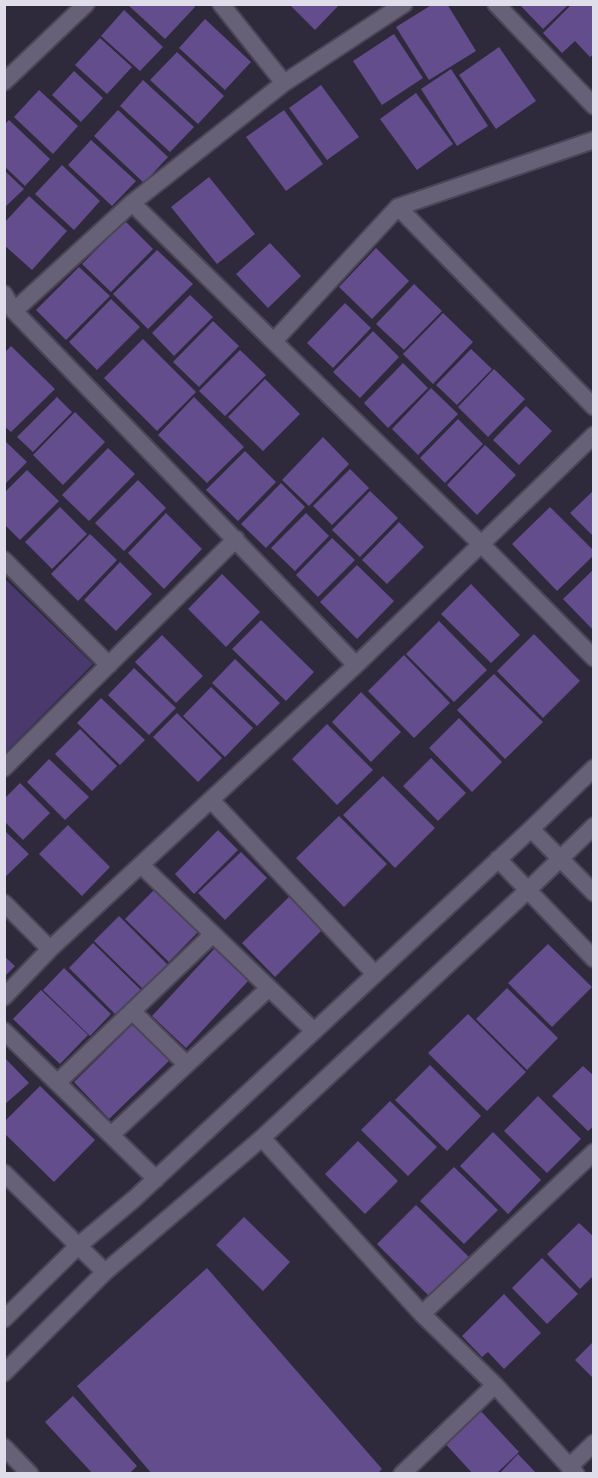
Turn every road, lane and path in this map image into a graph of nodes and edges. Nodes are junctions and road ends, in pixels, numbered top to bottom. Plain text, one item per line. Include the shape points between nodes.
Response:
1 (86, 4) edge
2 (221, 4) edge
3 (404, 4) edge
4 (496, 4) edge
5 (4, 82) edge
6 (284, 83) junction
7 (594, 106) edge
8 (594, 140) edge
9 (132, 203) junction
10 (398, 207) junction
11 (4, 294) edge
12 (14, 311) junction
13 (274, 341) junction
14 (594, 407) edge
15 (594, 435) edge
16 (236, 538) junction
17 (482, 545) junction
18 (4, 560) edge
19 (594, 658) edge
20 (109, 665) junction
21 (356, 665) junction
22 (4, 768) edge
23 (594, 768) edge
24 (211, 800) junction
25 (594, 826) edge
26 (531, 829) junction
27 (560, 858) junction
28 (498, 859) junction
29 (141, 865) junction
30 (528, 890) junction
31 (594, 892) edge
32 (4, 903) edge
33 (213, 934) junction
34 (50, 950) junction
35 (594, 959) edge
36 (375, 974) junction
37 (269, 988) junction
38 (4, 997) edge
39 (132, 1011) junction
40 (4, 1031) edge
41 (314, 1031) junction
42 (186, 1064) junction
43 (58, 1082) junction
44 (111, 1135) junction
45 (262, 1138) junction
46 (594, 1152) edge
47 (4, 1173) edge
48 (156, 1179) junction
49 (78, 1246) junction
50 (105, 1272) junction
51 (422, 1314) junction
52 (4, 1319) edge
53 (4, 1373) edge
54 (495, 1385) junction
55 (594, 1443) edge
56 (4, 1448) edge
57 (572, 1470) edge
58 (30, 1473) edge
59 (402, 1473) edge

1 - 5 street
2 - 6 street
3 - 6 street
4 - 7 street
6 - 9 street
8 - 10 street
9 - 12 street
9 - 13 street
10 - 13 street
10 - 14 street
11 - 12 street
12 - 16 street
13 - 17 street
15 - 17 street
16 - 20 street
16 - 21 street
17 - 19 street
17 - 21 street
18 - 20 street
20 - 22 street
21 - 24 street
23 - 26 street
24 - 29 street
24 - 36 street
25 - 27 street
26 - 27 street
26 - 28 street
27 - 30 street
27 - 31 street
28 - 30 street
28 - 36 street
29 - 33 street
29 - 34 street
30 - 35 street
30 - 45 street
32 - 34 street
33 - 37 street
33 - 39 street
34 - 38 street
36 - 41 street
37 - 41 street
37 - 42 street
39 - 42 street
39 - 43 street
40 - 43 street
41 - 48 street
42 - 44 street
43 - 44 street
44 - 48 street
45 - 50 street
45 - 51 street
46 - 51 street
47 - 49 street
48 - 49 street
49 - 50 street
49 - 52 street
50 - 53 street
51 - 54 street
54 - 57 street
54 - 59 street
55 - 57 street
56 - 58 street

